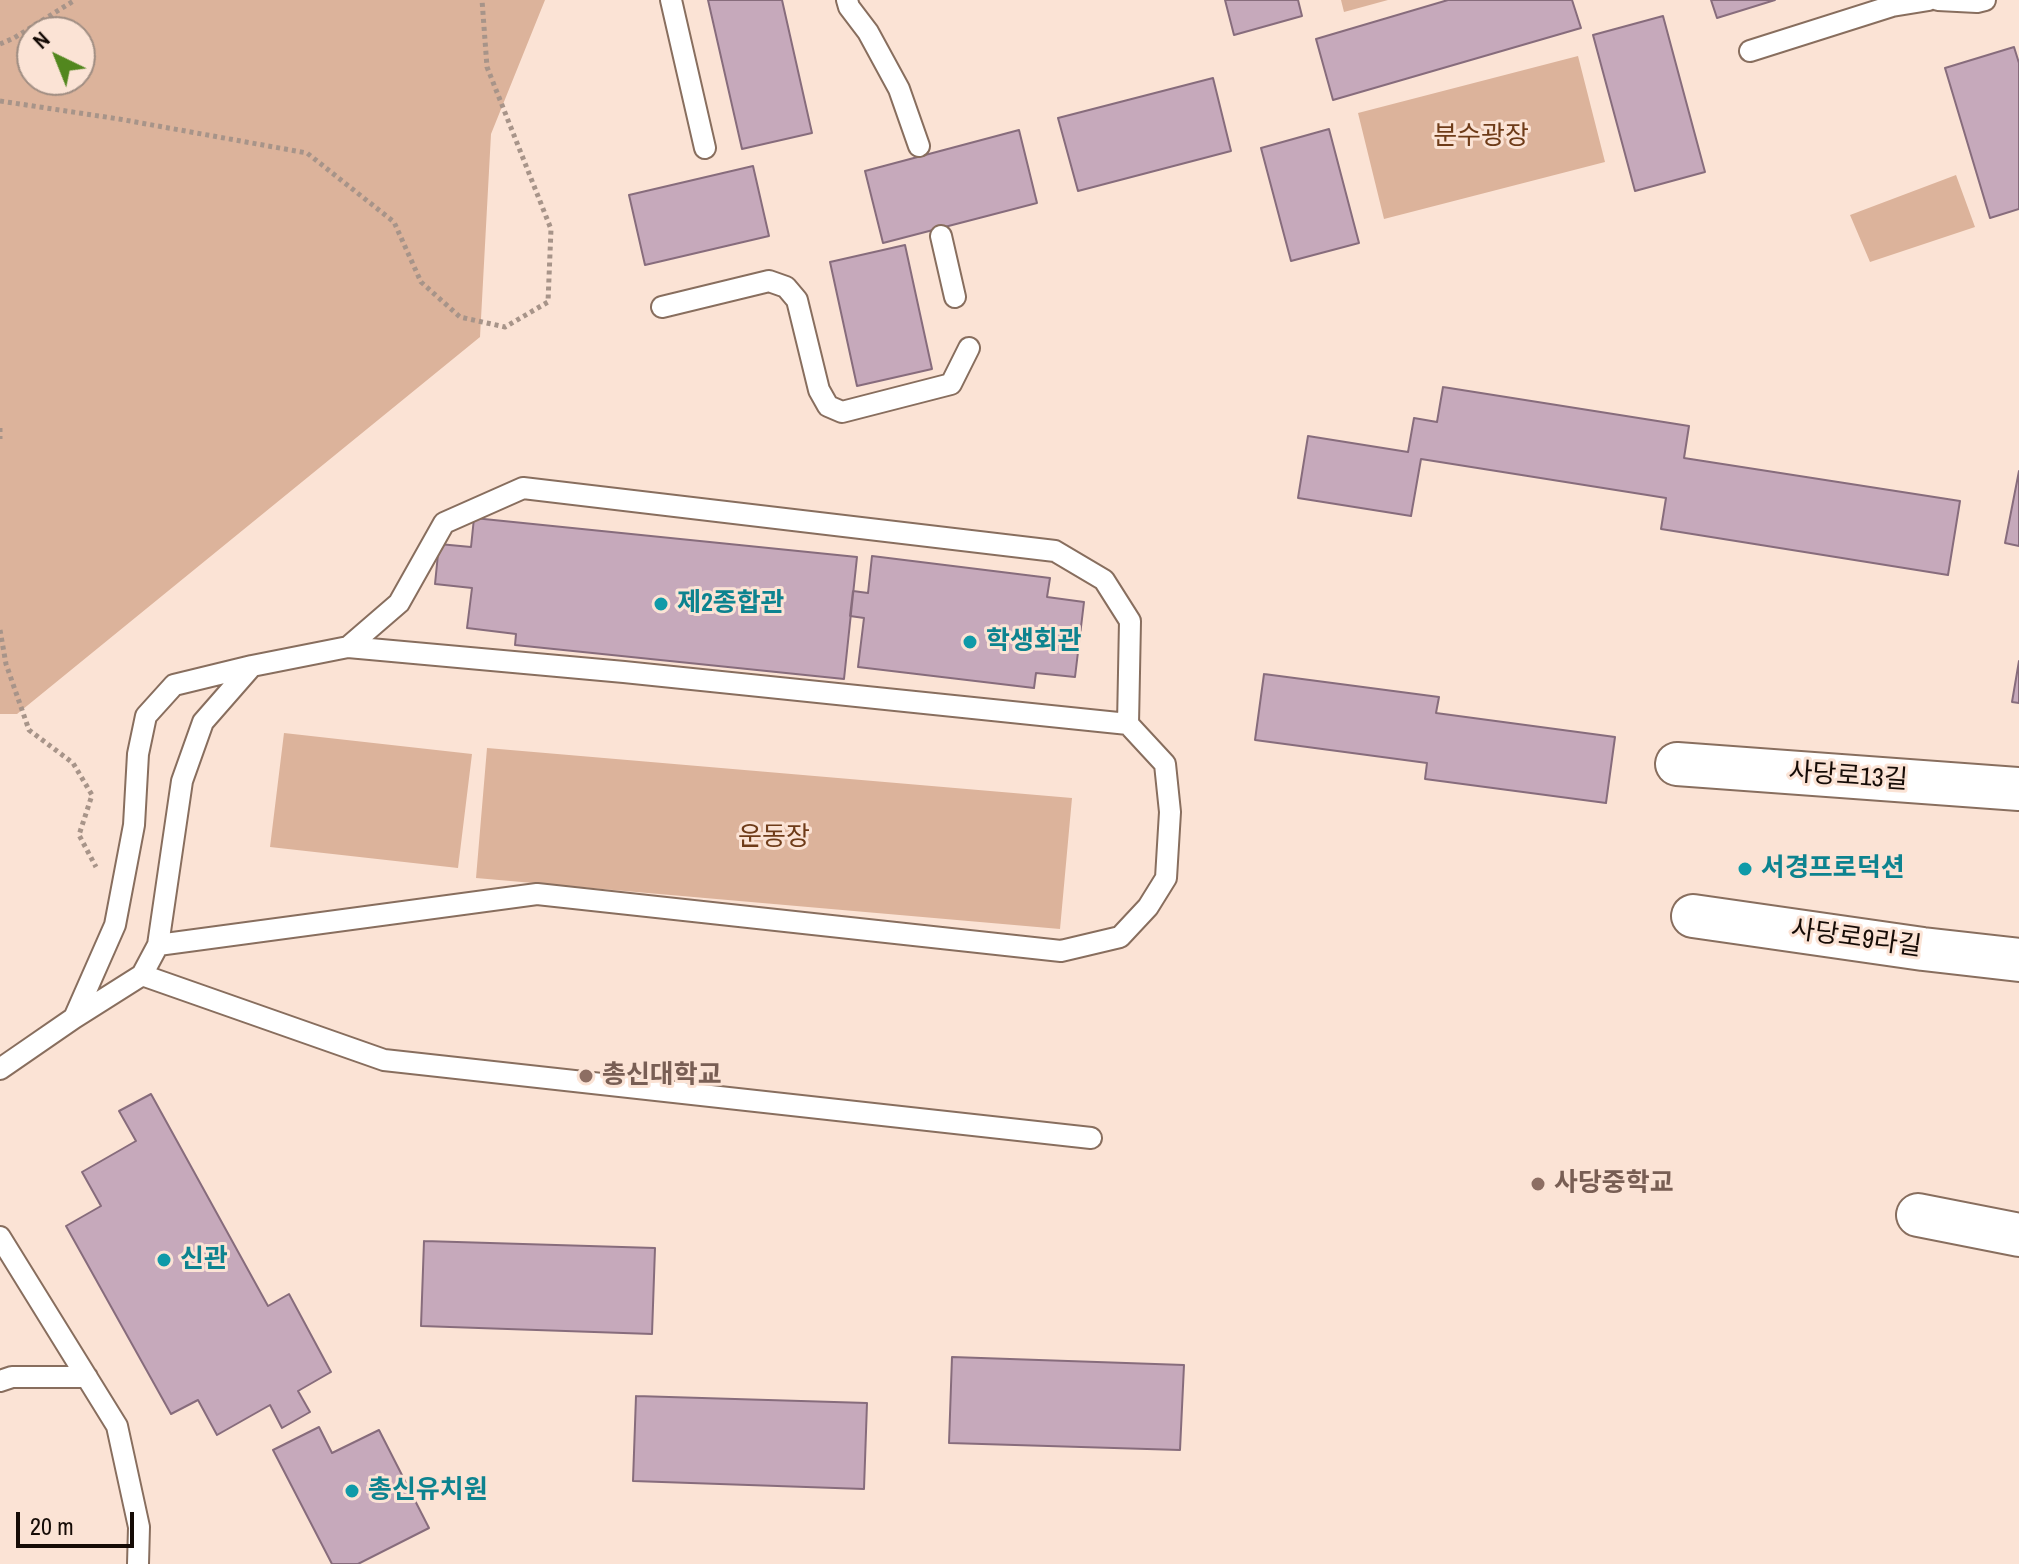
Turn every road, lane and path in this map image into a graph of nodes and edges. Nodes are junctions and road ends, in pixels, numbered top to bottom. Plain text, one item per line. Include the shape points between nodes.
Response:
1 (75, 0) edge
2 (482, 0) edge
3 (671, 0) edge
4 (847, 0) edge
5 (1929, 0) edge
6 (1938, 0) edge
7 (1985, 0) edge
8 (1891, 3) edge
9 (0, 44) edge
10 (1750, 51) dead end
11 (0, 101) edge
12 (919, 146) dead end
13 (705, 148) dead end
14 (941, 236) dead end
15 (955, 297) dead end
16 (662, 307) dead end
17 (969, 348) dead end
18 (0, 428) edge
19 (0, 439) edge
20 (0, 630) edge
21 (348, 647) junction
22 (252, 666) junction
23 (1128, 724) junction
24 (1677, 764) dead end
25 (2019, 789) edge
26 (1693, 916) dead end
27 (115, 925) junction
28 (158, 945) junction
29 (2019, 960) edge
30 (142, 975) junction
31 (74, 1018) junction
32 (0, 1069) edge
33 (1091, 1138) dead end
34 (1918, 1215) dead end
35 (2019, 1235) edge
36 (0, 1237) edge
37 (87, 1377) junction
38 (0, 1381) edge
39 (138, 1564) edge

1 - 9 path
2 - 11 path via 487,67 551,229 548,302 505,327 460,317 421,282 394,222 307,153
3 - 13 lane
4 - 12 lane via 899,89
5 - 8 lane
6 - 7 lane
8 - 10 lane
14 - 15 lane
16 - 17 lane via 769,281 786,287 797,300 819,390 828,406 842,412 951,384
18 - 19 path
20 - 27 path via 29,730 73,763 92,795 79,835 98,872 98,907
21 - 22 lane
21 - 23 lane
21 - 23 lane via 399,603 444,523 523,488 1055,551 1104,580 1130,621
22 - 27 lane via 174,685 146,716 134,825
22 - 28 lane via 203,722 182,781
23 - 28 lane via 1165,764 1170,812 1166,878 1120,937 1061,951 537,894
24 - 25 street, 사당로13길
26 - 29 street, 사당로9라길
27 - 31 lane
28 - 30 lane
30 - 31 lane
30 - 33 lane via 384,1060
31 - 32 lane
34 - 35 street
36 - 37 lane
37 - 38 lane
37 - 39 lane via 117,1426 139,1527

